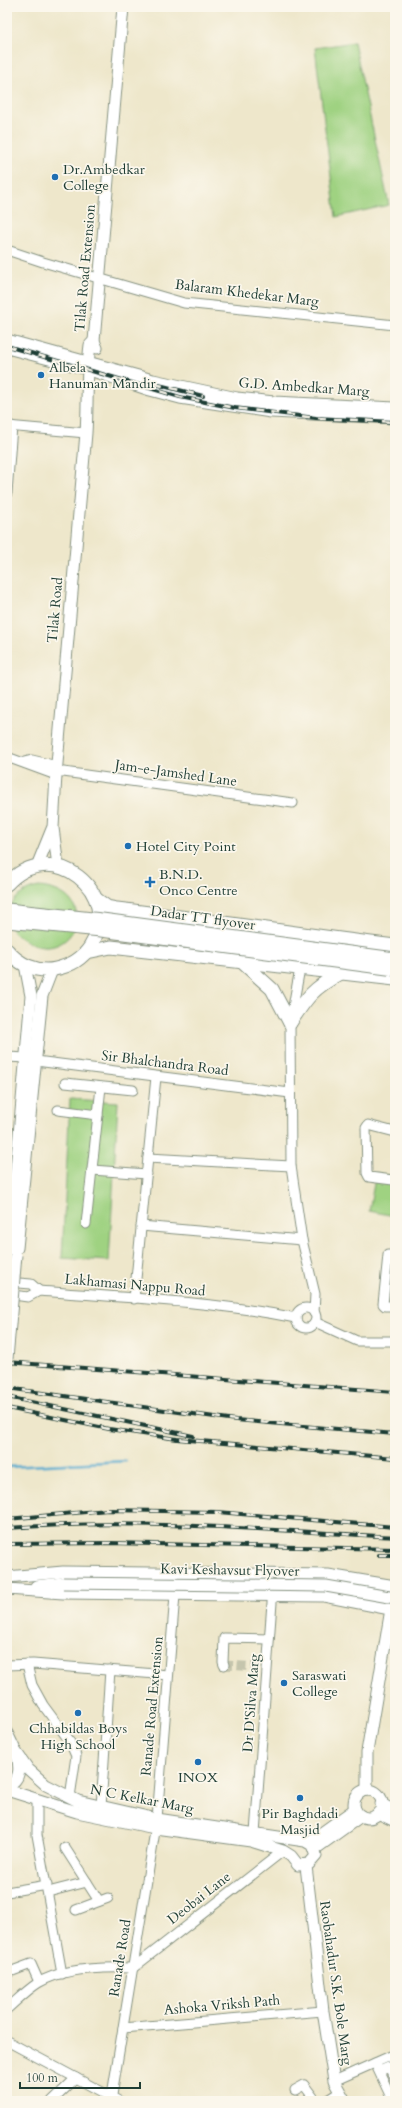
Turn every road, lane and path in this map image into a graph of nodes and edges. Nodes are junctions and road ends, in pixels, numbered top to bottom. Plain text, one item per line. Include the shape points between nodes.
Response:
1 (123, 7) edge
2 (7, 250) edge
3 (100, 278) junction
4 (395, 325) edge
5 (7, 340) edge
6 (7, 348) edge
7 (52, 356) junction
8 (94, 368) junction
9 (395, 408) edge
10 (332, 409) junction
11 (395, 418) edge
12 (10, 426) edge
13 (86, 433) junction
14 (7, 487) edge
15 (7, 757) edge
16 (56, 771) junction
17 (293, 803) dead end
18 (53, 828) junction
19 (37, 866) junction
20 (58, 866) junction
21 (7, 884) edge
22 (96, 899) junction
23 (7, 910) edge
24 (187, 917) junction
25 (7, 921) edge
26 (303, 935) junction
27 (395, 946) edge
28 (7, 950) edge
29 (87, 952) junction
30 (186, 956) junction
31 (395, 959) edge
32 (242, 962) junction
33 (25, 965) junction
34 (301, 969) junction
35 (395, 969) edge
36 (52, 970) junction
37 (341, 973) junction
38 (395, 979) edge
39 (290, 1023) junction
40 (7, 1056) edge
41 (30, 1060) junction
42 (117, 1072) junction
43 (156, 1077) junction
44 (65, 1083) dead end
45 (101, 1086) junction
46 (115, 1088) junction
47 (133, 1090) dead end
48 (290, 1093) junction
49 (58, 1110) dead end
50 (98, 1115) junction
51 (395, 1132) edge
52 (148, 1158) junction
53 (291, 1166) junction
54 (92, 1170) junction
55 (146, 1174) junction
56 (395, 1179) edge
57 (86, 1224) dead end
58 (141, 1226) junction
59 (302, 1240) junction
60 (12, 1255) junction
61 (395, 1255) edge
62 (7, 1273) edge
63 (7, 1282) edge
64 (39, 1291) junction
65 (7, 1294) edge
66 (134, 1299) junction
67 (395, 1306) edge
68 (315, 1317) junction
69 (296, 1318) junction
70 (395, 1341) edge
71 (7, 1359) edge
72 (274, 1574) junction
73 (10, 1577) edge
74 (63, 1583) junction
75 (395, 1586) edge
76 (10, 1589) edge
77 (175, 1594) junction
78 (273, 1596) junction
79 (395, 1597) edge
80 (392, 1610) edge
81 (269, 1639) junction
82 (27, 1664) junction
83 (7, 1665) edge
84 (224, 1665) dead end
85 (257, 1667) tunnel mouth
86 (267, 1667) junction
87 (110, 1670) junction
88 (168, 1676) junction
89 (7, 1733) edge
90 (16, 1752) junction
91 (7, 1786) edge
92 (7, 1790) edge
93 (367, 1790) junction
94 (70, 1797) junction
95 (37, 1799) junction
96 (101, 1807) junction
97 (380, 1809) junction
98 (395, 1811) edge
99 (358, 1813) junction
100 (395, 1821) edge
101 (156, 1824) junction
102 (255, 1833) junction
103 (308, 1844) junction
104 (65, 1848) dead end
105 (287, 1853) junction
106 (306, 1866) junction
107 (87, 1882) junction
108 (48, 1889) junction
109 (7, 1892) edge
110 (108, 1898) dead end
111 (99, 1901) junction
112 (76, 1910) dead end
113 (133, 1968) junction
114 (7, 1973) edge
115 (62, 1974) junction
116 (39, 1982) junction
117 (7, 2009) edge
118 (323, 2011) junction
119 (123, 2028) junction
120 (7, 2041) edge
121 (387, 2063) edge
122 (76, 2078) junction
123 (395, 2079) edge
124 (334, 2082) junction
125 (295, 2090) dead end
126 (390, 2095) dead end
127 (342, 2096) edge
128 (114, 2099) edge
129 (52, 2101) edge
130 (316, 2101) edge
131 (326, 2101) edge

1 - 3 main road, Tilak Road Extension
2 - 3 street, Balaram Khedekar Marg
3 - 4 street, Balaram Khedekar Marg via 184,303
3 - 8 main road, Tilak Road Extension via 94,341 90,345
5 - 7 main road
6 - 7 main road
7 - 8 main road, G.D. Ambedkar Marg
8 - 10 main road, G.D. Ambedkar Marg via 180,398 272,412
8 - 13 main road, Tilak Road via 92,386 88,393
9 - 10 main road, G.D. Ambedkar Marg
10 - 11 main road, G.D. Ambedkar Marg
12 - 13 street
12 - 14 street
13 - 16 main road, Tilak Road
15 - 16 street, Jam-e-Jamshed Lane via 24,762 32,760
16 - 17 street, Jam-e-Jamshed Lane
16 - 18 main road, Tilak Road
18 - 19 main road, Tilak Road
18 - 20 main road, Tilak Road
19 - 20 highway
19 - 21 highway via 20,873
20 - 22 highway via 74,873 87,884
22 - 24 highway via 107,907 117,909
22 - 29 highway via 99,927
23 - 31 highway, Dadar TT flyover, bridge
24 - 26 highway
24 - 30 highway
25 - 35 highway, Dadar TT flyover, bridge via 101,930
26 - 27 highway
26 - 34 street
28 - 33 highway
29 - 30 highway via 111,948
29 - 36 highway via 71,964
30 - 32 highway
32 - 34 highway
32 - 39 highway via 272,989
33 - 36 highway
33 - 41 main road via 31,996
34 - 37 highway
34 - 39 street
36 - 41 main road via 42,996
37 - 38 highway
37 - 39 highway via 320,984 310,993
39 - 48 street
40 - 41 street, Sir Bhalchandra Road
41 - 42 street, Sir Bhalchandra Road
41 - 60 main road
42 - 43 street, Sir Bhalchandra Road
42 - 46 street
43 - 48 street, Sir Bhalchandra Road
43 - 52 street
44 - 45 street
45 - 46 street
45 - 50 street
46 - 47 street
48 - 53 street
49 - 50 street
50 - 54 street
51 - 56 street via 368,1125 366,1128 369,1177
52 - 53 street
52 - 55 street
53 - 59 street
54 - 55 street
54 - 57 street
55 - 58 street
58 - 59 street
58 - 66 street
59 - 68 street via 315,1294
60 - 62 main road
60 - 71 main road, bridge
61 - 67 street via 388,1255 383,1304
63 - 64 street via 31,1284
64 - 65 street, Lakhamasi Nappu Road via 28,1297
64 - 66 street, Lakhamasi Nappu Road
66 - 69 street, Lakhamasi Nappu Road
68 - 69 street via 310,1309 303,1308
68 - 69 street via 311,1326 305,1327 299,1324
68 - 70 street via 357,1341
72 - 73 main road via 63,1572
72 - 75 main road via 328,1575
72 - 78 street, Dr D'Silva Marg
73 - 74 main road, Kavi Keshavsut Flyover
74 - 76 main road, Kavi Keshavsut Flyover
74 - 79 main road, Kavi Keshavsut Flyover, bridge via 326,1586
76 - 77 main road via 63,1593
77 - 78 main road
77 - 88 street, Ranade Road Extension
78 - 80 main road via 324,1596
78 - 81 street, Dr D'Silva Marg
79 - 80 main road
80 - 93 main road via 367,1752
81 - 84 street via 226,1637 223,1639
81 - 86 street, Dr D'Silva Marg
82 - 83 street
82 - 87 street
82 - 94 street via 32,1685 43,1705 69,1740 76,1756
85 - 86 street
86 - 102 street, Dr D'Silva Marg
87 - 88 street
87 - 96 street
88 - 101 street, Ranade Road Extension
89 - 90 main road, N C Kelkar Marg
90 - 91 main road via 20,1768 17,1779
90 - 94 main road, N C Kelkar Marg via 28,1769 46,1785
92 - 95 main road, N C Kelkar Marg
93 - 97 main road via 378,1794
93 - 99 main road via 358,1794 355,1799
94 - 96 main road, N C Kelkar Marg via 78,1802
95 - 101 main road, N C Kelkar Marg via 77,1812
95 - 108 street via 37,1835
96 - 101 main road, N C Kelkar Marg
97 - 98 main road
97 - 99 main road via 370,1817
97 - 100 main road
99 - 103 main road
101 - 102 main road, N C Kelkar Marg
101 - 105 main road, N C Kelkar Marg via 251,1841
101 - 113 street, Ranade Road
102 - 103 main road, N C Kelkar Marg
103 - 106 main road via 314,1859
104 - 107 street
105 - 106 main road, N C Kelkar Marg via 298,1865
105 - 113 street, Deobai Lane
106 - 118 main road, Raobahadur S.K. Bole Marg
107 - 108 street
107 - 111 street
108 - 109 street
108 - 115 street
110 - 111 street
111 - 112 street
113 - 115 street via 106,1967
113 - 119 street, Ranade Road
114 - 116 street via 31,1964
115 - 116 street
116 - 117 street
118 - 119 street, Ashoka Vriksh Path
118 - 124 main road, Raobahadur S.K. Bole Marg
119 - 128 street, Ranade Road
120 - 122 street
121 - 123 street
121 - 124 street
121 - 126 street
122 - 128 street
122 - 129 street
124 - 127 main road, Raobahadur S.K. Bole Marg
125 - 130 street via 304,2085
127 - 131 street

